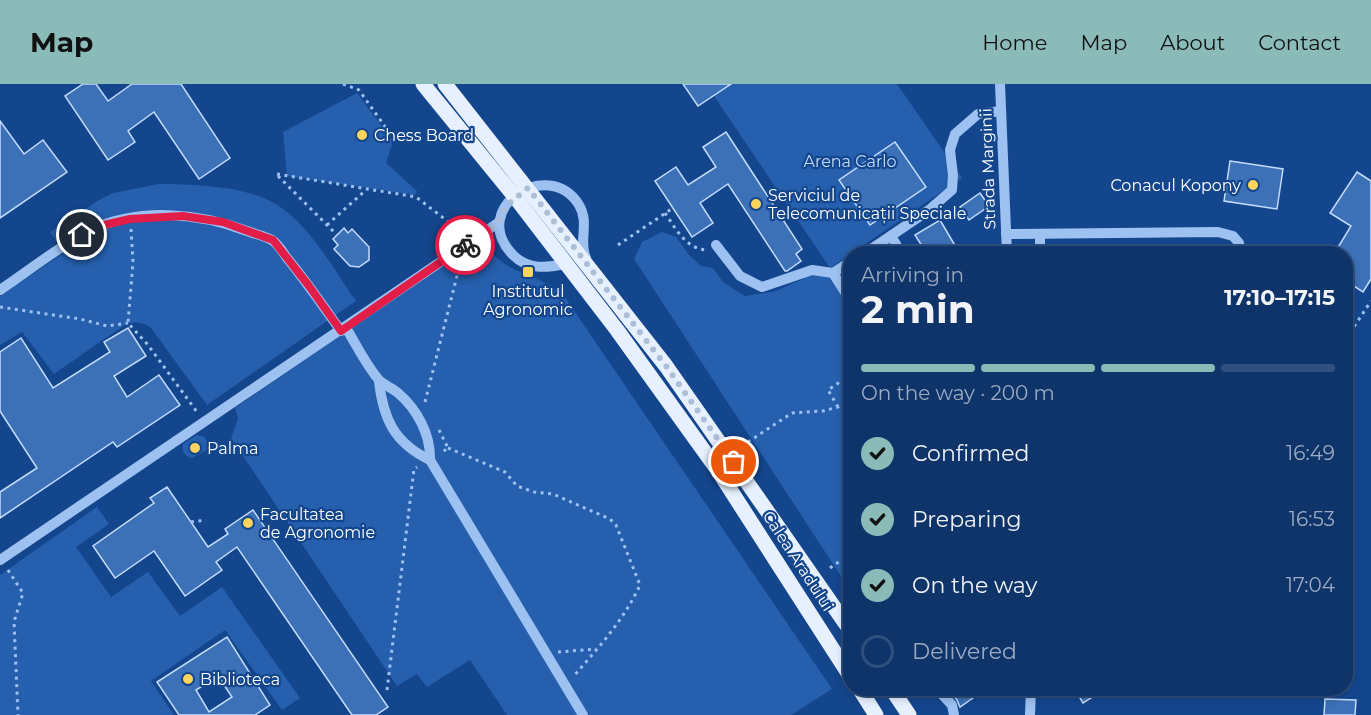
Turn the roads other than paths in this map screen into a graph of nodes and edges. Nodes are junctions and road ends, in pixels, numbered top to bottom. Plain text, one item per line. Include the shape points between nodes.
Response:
1 (423, 84) edge
2 (445, 84) edge
3 (1000, 84) edge
4 (1001, 111) junction
5 (528, 188) junction
6 (515, 197) junction
7 (498, 224) junction
8 (1006, 234) junction
9 (1040, 234) junction
10 (891, 236) junction
11 (716, 245) road end
12 (876, 246) edge
13 (897, 246) edge
14 (1007, 246) edge
15 (1040, 246) edge
16 (1239, 246) edge
17 (565, 264) junction
18 (843, 267) edge
19 (833, 273) junction
20 (594, 275) junction
21 (843, 289) edge
22 (0, 290) edge
23 (343, 330) junction
24 (380, 381) junction
25 (430, 460) junction
26 (1, 559) edge
27 (843, 620) edge
28 (843, 665) edge
29 (864, 696) edge
30 (896, 696) edge
31 (944, 696) edge
32 (1031, 696) edge
33 (583, 715) edge
34 (876, 715) edge
35 (909, 715) edge
36 (954, 715) edge
37 (1030, 715) edge

1 - 6 main road, Calea Aradului
2 - 5 main road, Calea Aradului
3 - 4 street, Strada Marginii
4 - 8 street, Strada Marginii
4 - 10 street via 978,114 955,134 950,150 952,190
5 - 6 street
5 - 20 main road, Calea Aradului
5 - 20 street, Calea Aradului via 560,188 578,203 585,223 583,252
6 - 7 street via 505,207
6 - 17 main road, Calea Aradului
7 - 17 street via 506,245 520,261 537,267
7 - 23 street
8 - 9 street
8 - 14 street, Strada Marginii
9 - 15 street
9 - 16 street via 1218,232 1233,236
10 - 12 street
10 - 13 street
11 - 19 street via 740,276 762,287 812,270
17 - 28 main road, Calea Aradului via 717,469
18 - 19 street
19 - 21 street
20 - 27 main road, Calea Aradului via 666,366
22 - 23 street via 82,235 104,225 165,216 204,218 273,240
23 - 24 street
23 - 26 street
24 - 25 street via 413,409 430,446
24 - 25 street via 389,422 398,436
25 - 33 street
29 - 34 main road
30 - 35 main road
31 - 36 street via 952,705
32 - 37 street

